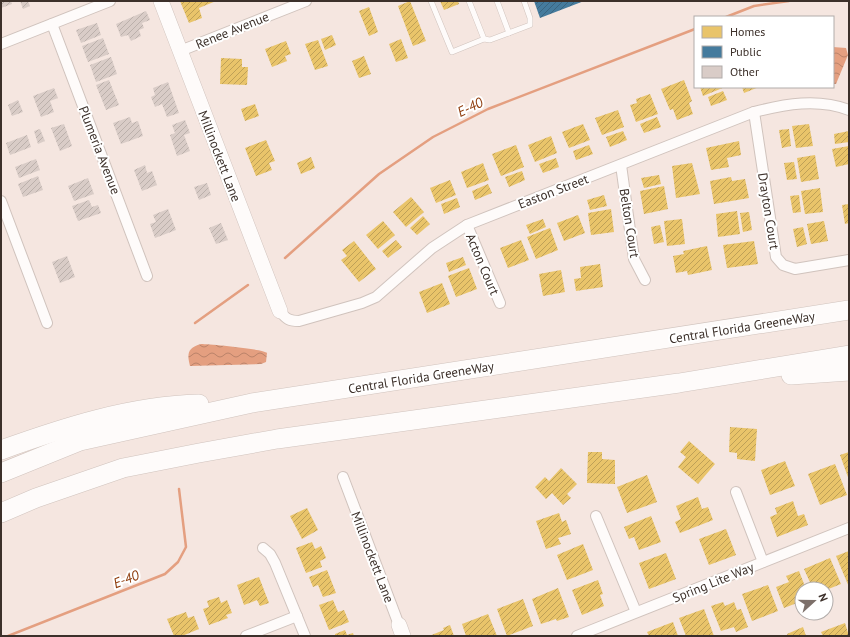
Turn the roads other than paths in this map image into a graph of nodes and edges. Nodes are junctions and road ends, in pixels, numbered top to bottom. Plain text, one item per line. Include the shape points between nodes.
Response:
1 (110, 1) edge
2 (161, 1) edge
3 (306, 1) edge
4 (431, 1) edge
5 (469, 1) edge
6 (497, 1) edge
7 (524, 1) edge
8 (52, 24) junction
9 (509, 33) junction
10 (484, 39) junction
11 (1, 44) edge
12 (180, 51) junction
13 (849, 110) edge
14 (754, 112) junction
15 (621, 165) junction
16 (1, 201) edge
17 (466, 225) junction
18 (849, 260) edge
19 (147, 276) dead end
20 (645, 280) dead end
21 (500, 303) dead end
22 (849, 310) edge
23 (280, 311) joint
24 (47, 323) dead end
25 (849, 355) edge
26 (767, 368) junction
27 (849, 371) edge
28 (252, 403) junction
29 (1, 450) edge
30 (1, 473) edge
31 (343, 477) dead end
32 (736, 492) dead end
33 (1, 513) edge
34 (596, 516) dead end
35 (849, 528) edge
36 (263, 548) dead end
37 (763, 562) junction
38 (636, 612) junction
39 (297, 616) junction
40 (401, 631) edge
41 (246, 636) edge
42 (305, 636) edge
43 (577, 636) edge

1 - 8 street
2 - 12 street, Millinockett Lane
3 - 12 street, Renee Avenue
4 - 10 lane via 452,52
5 - 10 lane
6 - 9 lane
7 - 9 lane via 530,25
8 - 11 street
8 - 19 street, Plumeria Avenue
9 - 10 lane via 490,40
12 - 23 street, Millinockett Lane
13 - 14 street, Easton Street via 836,105 796,103
14 - 15 street, Easton Street
14 - 18 street, Drayton Court via 776,257 783,265 794,269
15 - 17 street, Easton Street
15 - 20 street, Belton Court via 634,260
16 - 24 street
17 - 21 street, Acton Court
17 - 23 street, Easton Street via 432,248 376,297 299,321 291,321
22 - 28 highway, Central Florida GreeneWay
25 - 26 highway
26 - 27 highway via 794,376
26 - 33 highway via 680,383 278,439 200,453 123,468
28 - 29 highway via 182,405 124,413 47,434
28 - 30 highway, Central Florida GreeneWay via 80,441
31 - 40 street, Millinockett Lane
32 - 37 street
34 - 38 street
35 - 37 street, Spring Lite Way
36 - 39 street via 275,563
37 - 38 street, Spring Lite Way
38 - 43 street, Spring Lite Way
39 - 41 street
39 - 42 street

